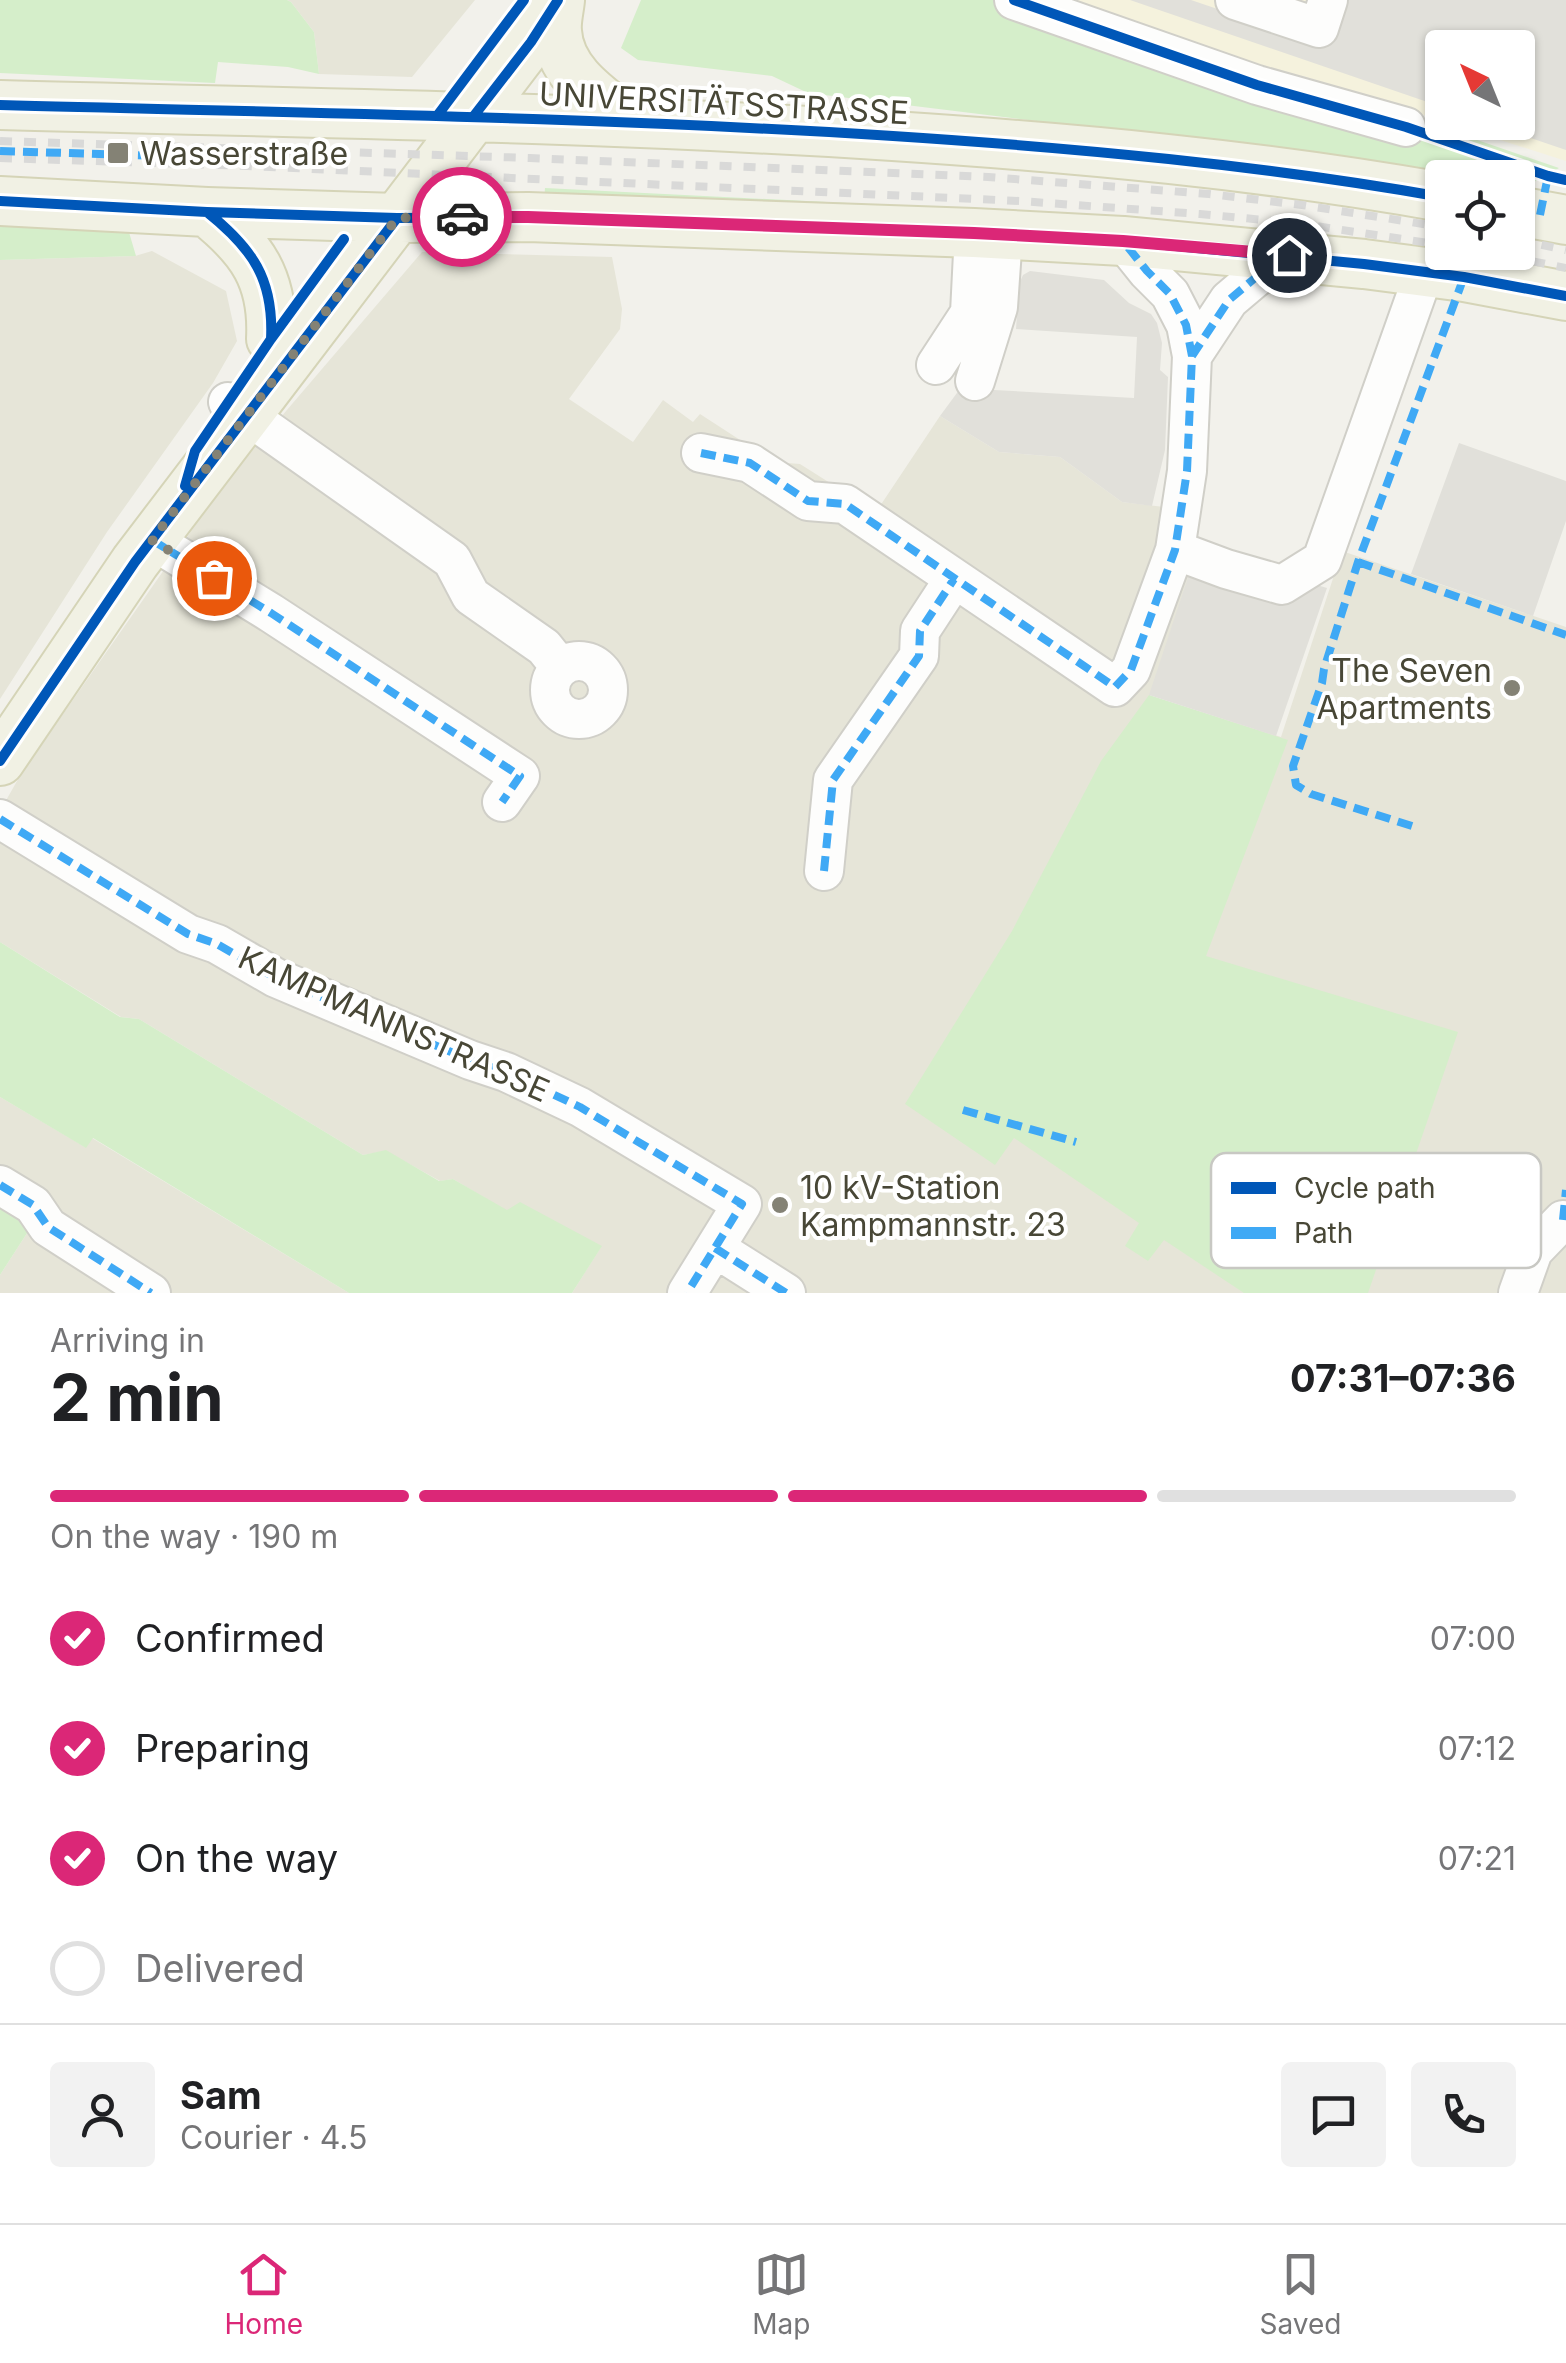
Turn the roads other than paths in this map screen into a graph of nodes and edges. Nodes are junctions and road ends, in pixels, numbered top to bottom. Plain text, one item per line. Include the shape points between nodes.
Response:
1 (524, 0) edge
2 (559, 0) edge
3 (1014, 0) edge
4 (1235, 0) edge
5 (1328, 0) edge
6 (0, 105) edge
7 (455, 117) junction
8 (628, 121) junction
9 (1406, 127) dead end
10 (1425, 195) edge
11 (0, 201) edge
12 (207, 212) junction
13 (1535, 214) edge
14 (380, 216) junction
15 (1566, 220) edge
16 (988, 234) junction
17 (1123, 241) junction
18 (1289, 255) junction
19 (1424, 273) junction
20 (1566, 296) edge
21 (272, 339) junction
22 (1192, 356) junction
23 (936, 365) dead end
24 (975, 381) dead end
25 (238, 409) junction
26 (701, 453) dead end
27 (152, 540) junction
28 (1174, 550) junction
29 (954, 579) junction
30 (560, 667) dead end
31 (0, 761) edge
32 (502, 802) dead end
33 (0, 820) edge
34 (824, 871) dead end
35 (0, 1185) edge
36 (1563, 1220) dead end
37 (1541, 1243) edge
38 (715, 1248) junction
39 (1527, 1268) edge
40 (151, 1293) edge
41 (687, 1293) edge
42 (786, 1293) edge
43 (1518, 1293) edge

1 - 7 main road
2 - 7 main road via 531,42
2 - 8 main road via 557,30 568,65
3 - 9 street via 1257,86
4 - 5 street via 1319,28
6 - 7 main road, UNIVERSITÄTSSTRASSE
7 - 8 main road, UNIVERSITÄTSSTRASSE
7 - 14 main road
8 - 10 main road, UNIVERSITÄTSSTRASSE via 1029,145 1286,172
11 - 12 main road
12 - 14 main road
12 - 21 main road via 254,258 270,295
13 - 15 main road
14 - 16 main road
14 - 21 main road
14 - 25 main road
16 - 17 main road
16 - 23 street via 970,314
16 - 24 street via 998,307
17 - 18 main road
17 - 22 street via 1170,294
18 - 19 main road
18 - 22 street via 1228,300
19 - 20 main road
19 - 28 street via 1322,560 1282,584
21 - 25 main road
22 - 28 street via 1187,471
25 - 27 main road
25 - 30 street via 452,560 471,596 544,647
26 - 29 street via 750,463 808,501 845,504
27 - 31 main road
27 - 32 street via 520,776
28 - 29 street via 1131,670 1115,688
29 - 34 street via 920,631 919,656 833,780
33 - 38 street, KAMPMANNSTRASSE via 188,934 276,978 580,1107 742,1204
35 - 40 street via 33,1205 48,1227
36 - 37 street
38 - 41 street
38 - 42 street
39 - 43 street

